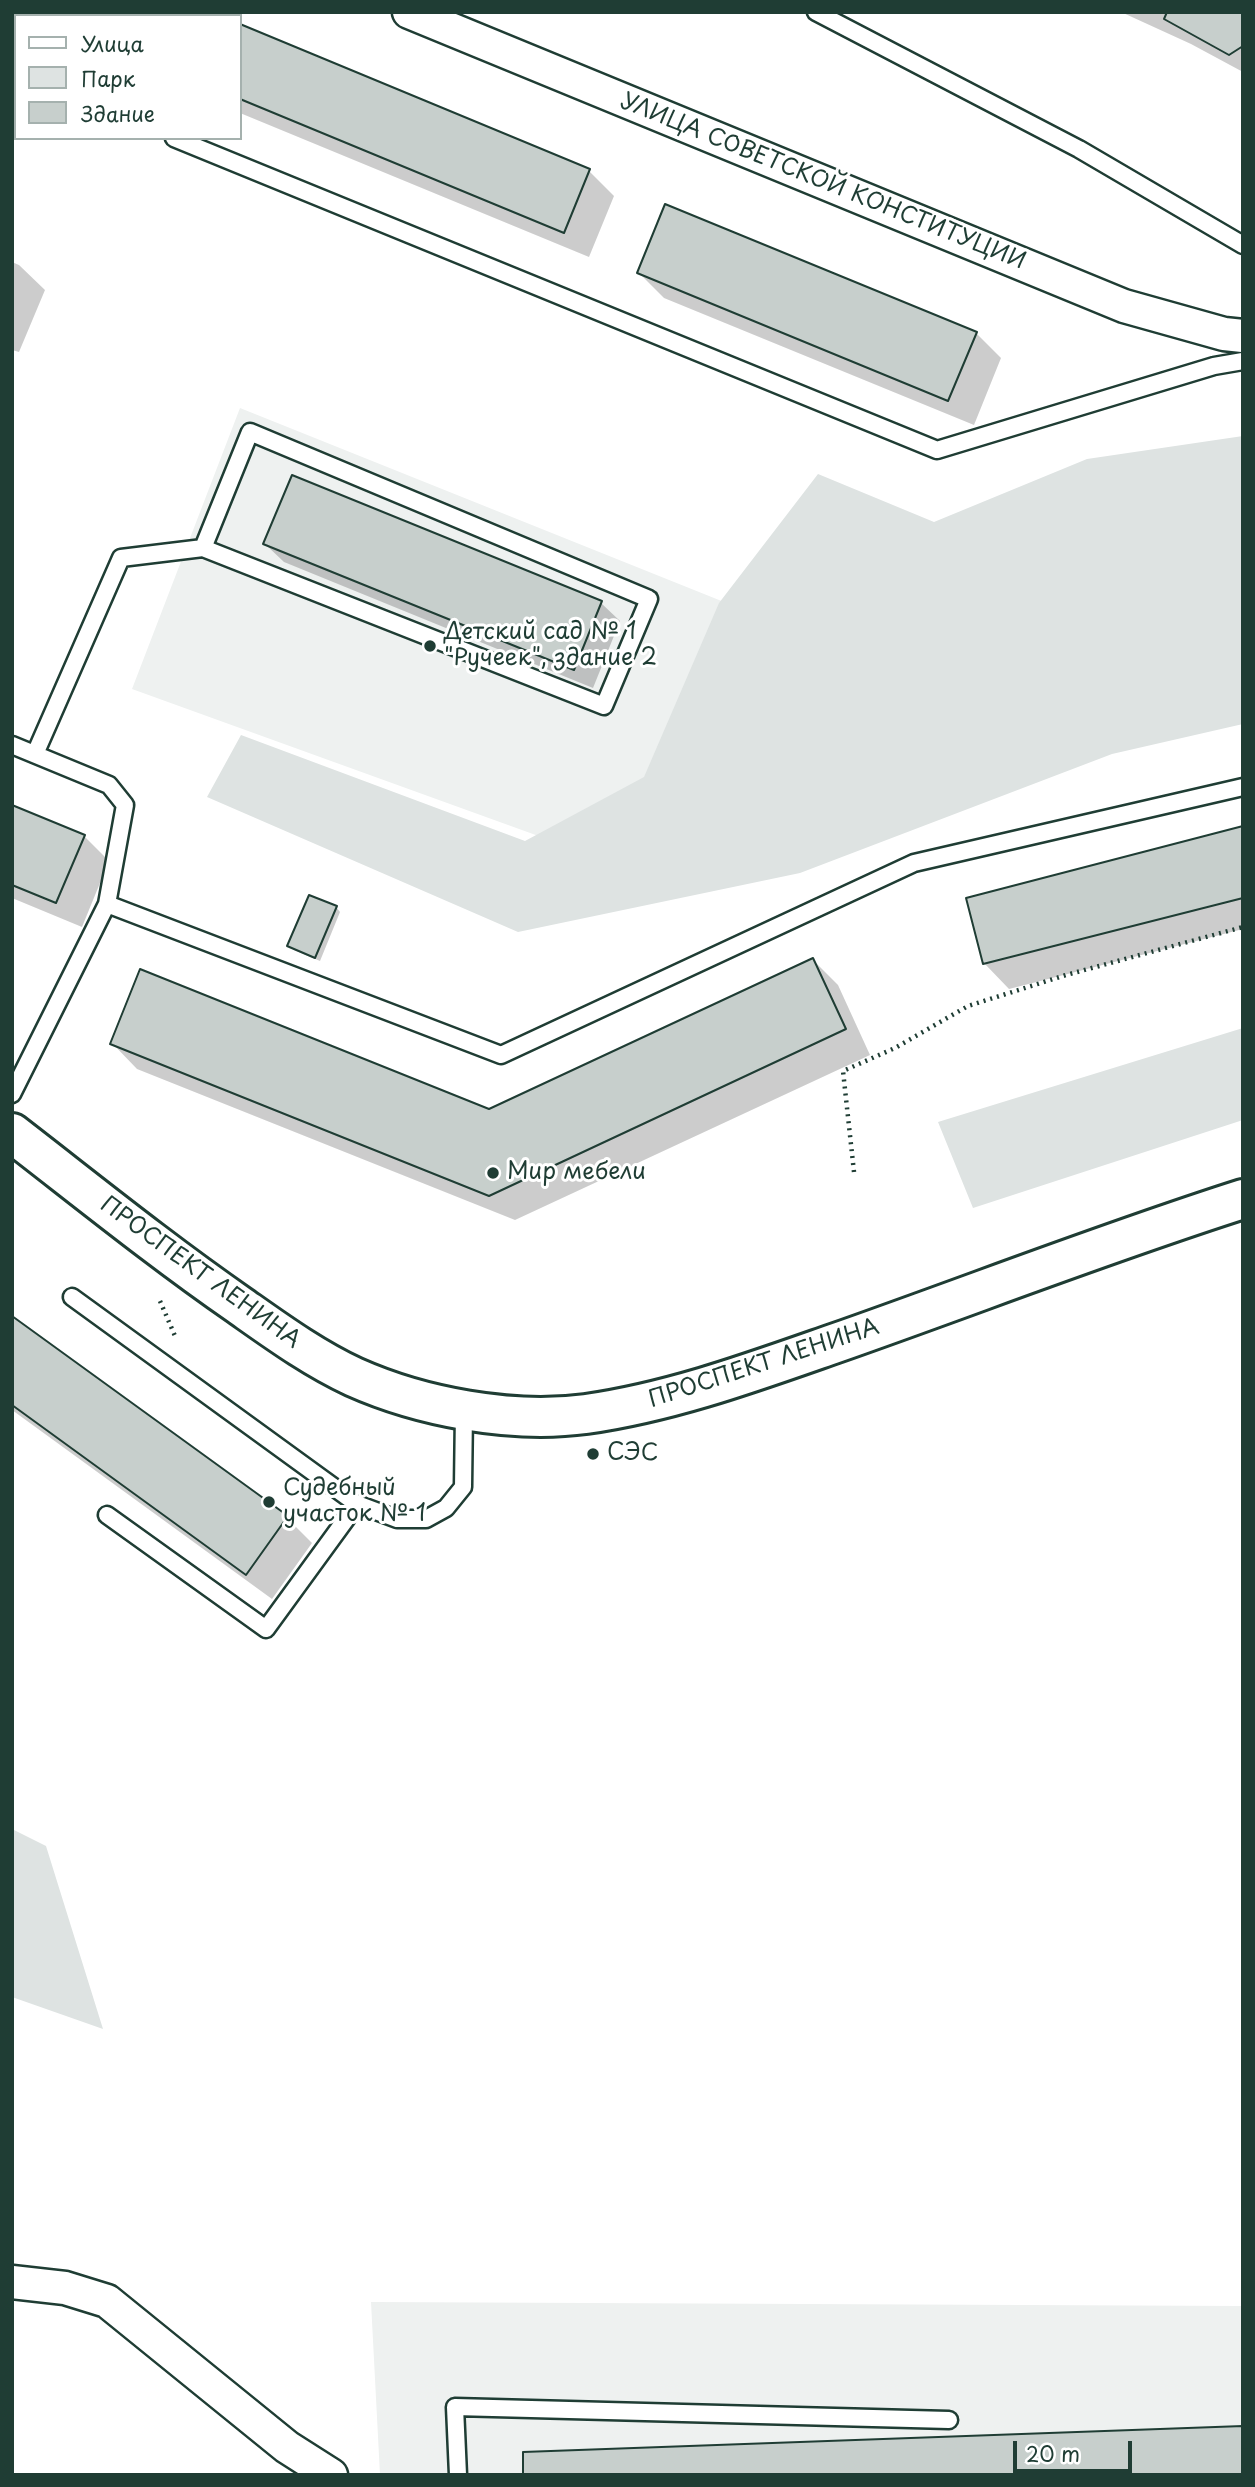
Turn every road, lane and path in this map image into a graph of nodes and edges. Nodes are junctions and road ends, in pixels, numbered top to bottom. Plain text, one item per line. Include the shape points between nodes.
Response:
1 (409, 12) edge
2 (816, 12) edge
3 (179, 140) edge
4 (1243, 245) edge
5 (1243, 336) edge
6 (1243, 361) edge
7 (202, 548) junction
8 (12, 744) edge
9 (35, 754) junction
10 (1243, 787) edge
11 (107, 904) junction
12 (1243, 928) edge
13 (12, 1094) edge
14 (12, 1133) edge
15 (854, 1172) dead end
16 (1243, 1199) edge
17 (72, 1297) dead end
18 (464, 1411) junction
19 (357, 1504) junction
20 (107, 1515) dead end
21 (12, 2282) edge
22 (949, 2420) dead end
23 (331, 2475) edge
24 (458, 2475) edge

1 - 5 street, УЛИЦА СОВЕТСКОЙ КОНСТИТУЦИИ via 1124,306
2 - 4 lane via 1079,149
3 - 6 lane via 937,450
7 - 7 lane via 604,706 649,599 250,432
7 - 9 lane via 121,558
8 - 9 lane
9 - 11 lane via 109,785 125,805
10 - 11 lane via 914,863 500,1055
11 - 13 lane
12 - 15 path via 968,1006 895,1048 843,1071
14 - 18 main road, ПРОСПЕКТ ЛЕНИНА via 183,1266 289,1340 353,1376 408,1398
16 - 18 main road, ПРОСПЕКТ ЛЕНИНА via 758,1370 657,1400 583,1415
17 - 19 lane
18 - 19 lane via 463,1487 446,1508 426,1519 397,1520
19 - 20 lane via 266,1629
21 - 23 street via 65,2288 107,2301 287,2448
22 - 24 lane via 455,2407

